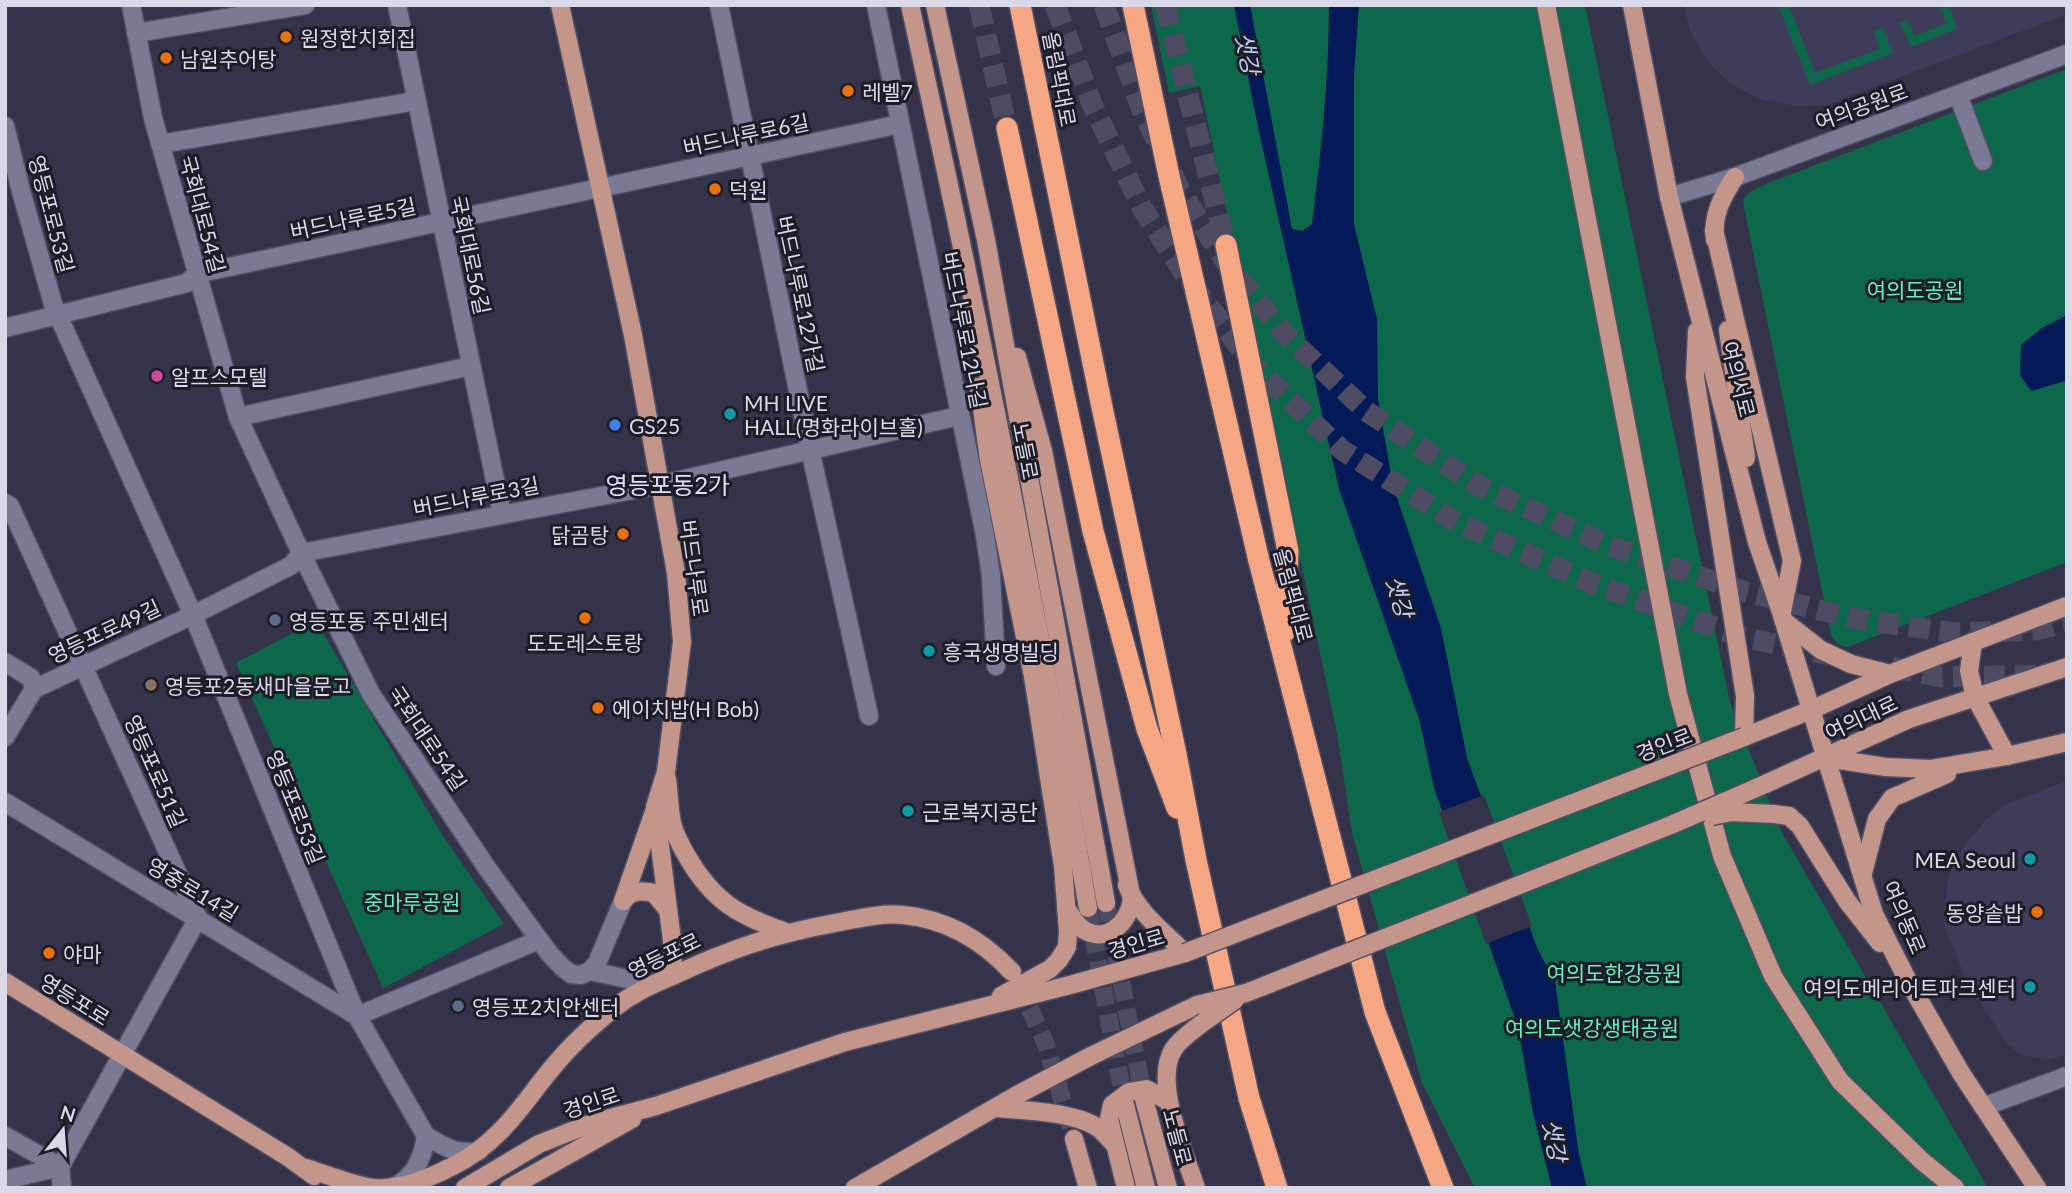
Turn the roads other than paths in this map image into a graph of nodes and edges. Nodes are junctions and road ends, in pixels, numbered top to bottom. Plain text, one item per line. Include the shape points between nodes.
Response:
1 (131, 5) edge
2 (305, 5) edge
3 (397, 5) edge
4 (560, 5) edge
5 (719, 5) edge
6 (876, 5) edge
7 (910, 5) edge
8 (935, 5) edge
9 (1020, 5) edge
10 (1133, 5) edge
11 (1546, 5) edge
12 (1632, 5) edge
13 (136, 33) junction
14 (2067, 54) edge
15 (1958, 95) junction
16 (416, 100) junction
17 (900, 124) junction
18 (5, 126) edge
19 (1007, 128) tunnel mouth
20 (160, 144) junction
21 (749, 156) junction
22 (1983, 161) dead end
23 (1735, 177) junction
24 (602, 188) junction
25 (1669, 197) junction
26 (957, 221) junction
27 (441, 222) junction
28 (1714, 230) junction
29 (986, 240) junction
30 (1226, 244) tunnel mouth
31 (196, 274) junction
32 (57, 313) junction
33 (1699, 313) junction
34 (5, 328) edge
35 (471, 366) junction
36 (959, 416) junction
37 (238, 417) junction
38 (810, 449) junction
39 (659, 485) junction
40 (5, 503) edge
41 (502, 514) junction
42 (1757, 541) junction
43 (302, 553) junction
44 (2067, 606) edge
45 (193, 615) junction
46 (1783, 617) junction
47 (1973, 642) junction
48 (1284, 654) junction
49 (5, 662) edge
50 (83, 666) junction
51 (996, 666) dead end
52 (2067, 667) edge
53 (1890, 674) junction
54 (34, 689) junction
55 (1975, 697) junction
56 (1811, 710) junction
57 (869, 716) dead end
58 (5, 737) edge
59 (1744, 737) junction
60 (2067, 742) edge
61 (2007, 756) junction
62 (1826, 758) junction
63 (666, 772) junction
64 (5, 802) edge
65 (655, 807) junction
66 (1671, 825) junction
67 (1196, 860) junction
68 (1863, 873) junction
69 (1127, 885) junction
70 (623, 901) junction
71 (1066, 908) junction
72 (668, 911) junction
73 (198, 918) junction
74 (786, 932) junction
75 (540, 940) junction
76 (1185, 953) junction
77 (590, 971) junction
78 (1012, 972) tunnel mouth
79 (673, 976) junction
80 (1907, 979) junction
81 (5, 982) edge
82 (645, 987) junction
83 (1245, 993) junction
84 (977, 1008) junction
85 (357, 1016) junction
86 (121, 1054) junction
87 (2067, 1076) edge
88 (1144, 1099) tunnel mouth
89 (1168, 1101) junction
90 (1125, 1105) tunnel mouth
91 (656, 1106) junction
92 (1983, 1107) junction
93 (996, 1108) junction
94 (5, 1136) edge
95 (426, 1136) junction
96 (1074, 1139) tunnel mouth
97 (1115, 1145) junction
98 (479, 1152) junction
99 (60, 1167) junction
100 (306, 1168) junction
101 (5, 1180) edge
102 (469, 1185) edge
103 (369, 1187) edge
104 (393, 1187) edge
105 (62, 1188) edge
106 (328, 1188) edge
107 (448, 1188) edge
108 (509, 1188) edge
109 (855, 1188) edge
110 (1088, 1188) edge
111 (1126, 1188) edge
112 (1146, 1188) edge
113 (1168, 1188) edge
114 (1196, 1188) edge
115 (1277, 1188) edge
116 (1443, 1188) edge
117 (1955, 1188) edge
118 (2037, 1188) edge

1 - 13 street, 국회대로54길
2 - 13 street
3 - 16 street, 국회대로56길
4 - 24 main road, 버드나루로
5 - 21 street, 버드나루로12가길
6 - 17 street, 버드나루로12나길
7 - 26 main road, 노들로
8 - 29 main road, 노들로
9 - 67 highway, 올림픽대로
10 - 48 highway, 올림픽대로 via 1252,534
11 - 117 main road via 1678,694 1723,856 1773,976 1840,1081
12 - 25 main road, 여의서로
13 - 20 street, 국회대로54길
14 - 15 street, 여의공원로
15 - 22 street
15 - 23 street, 여의공원로
16 - 20 street, 국회대로54길
16 - 27 street, 국회대로56길
17 - 21 street, 버드나루로6길
17 - 36 street, 버드나루로12나길
18 - 32 street, 영등포로53길
19 - 67 highway via 1093,531 1147,729
20 - 31 street, 국회대로54길
21 - 24 street, 버드나루로6길
21 - 38 street, 버드나루로12가길
23 - 25 street, 여의공원로
23 - 28 main road via 1719,201
24 - 27 street, 버드나루로5길
24 - 39 main road, 버드나루로
25 - 33 main road, 여의서로
26 - 29 main road, 노들로 via 1097,905
26 - 71 main road via 989,460 1033,676
27 - 31 street, 버드나루로5길
27 - 35 street, 국회대로56길
28 - 42 main road
28 - 46 main road via 1792,561
29 - 69 main road via 1043,451
30 - 48 highway via 1288,551
31 - 32 street via 187,283
31 - 37 street, 국회대로54길
32 - 34 street
32 - 45 street, 영등포로53길
33 - 42 main road, 여의서로
33 - 59 main road via 1695,377 1745,696
35 - 37 street
35 - 41 street, 국회대로56길
36 - 38 street, 버드나루로3길
36 - 51 street, 버드나루로12나길 via 985,536
37 - 43 street, 국회대로54길
38 - 39 street, 버드나루로3길
38 - 57 street, 버드나루로12가길
39 - 41 street, 버드나루로3길
39 - 63 main road, 버드나루로 via 676,573 682,642
40 - 50 street, 영등포로51길
41 - 43 street, 버드나루로3길
42 - 46 main road, 여의서로
43 - 45 street via 292,565
43 - 75 street, 국회대로54길 via 371,694
44 - 47 main road, 여의대로
45 - 50 street, 영등포로49길
45 - 85 street, 영등포로53길
46 - 53 main road via 1821,650
46 - 56 main road, 여의서로
47 - 53 main road, 여의대로
47 - 55 main road via 1969,671
48 - 116 highway, 올림픽대로 via 1375,1012
49 - 54 street, 영등포로49길 via 31,678
50 - 54 street, 영등포로49길
50 - 73 street, 영등포로51길
52 - 55 main road, 여의대로
53 - 56 main road, 여의대로
54 - 58 street, 영등포로49길
55 - 61 main road
55 - 62 main road, 여의대로 via 1909,719
56 - 59 main road, 경인로
56 - 62 main road, 여의서로
59 - 76 main road, 경인로, bridge
60 - 61 main road, 여의대로
61 - 62 main road, 여의대로 via 1930,769
61 - 68 main road via 1934,778 1892,798 1877,819
62 - 66 main road, bridge
62 - 68 main road, 여의동로
63 - 65 main road, 버드나루로
63 - 74 main road via 672,824 702,881 724,903 755,922
64 - 73 street, 영중로14길
65 - 70 main road
65 - 72 main road, 버드나루로
66 - 80 main road, bridge via 1731,811 1788,816 1797,822 1847,901
66 - 83 main road, bridge
67 - 115 highway, 올림픽대로 via 1249,1098
68 - 80 main road, 여의동로 via 1874,914
69 - 71 main road via 1132,900 1129,914 1111,932 1085,930
69 - 76 main road via 1145,912
70 - 72 main road via 628,894 654,893
70 - 77 street
71 - 84 main road via 1067,947 1059,960
72 - 79 main road, 버드나루로
73 - 85 street, 영중로14길
73 - 86 street
74 - 78 main road, 영등포로 via 904,915 962,931
74 - 79 main road, 영등포로 via 727,951
75 - 77 street, 국회대로54길 via 571,974
75 - 85 street
76 - 84 main road, 경인로
77 - 82 street
79 - 82 main road, 영등포로
80 - 92 main road, 여의동로
81 - 86 main road, 영등포로
82 - 98 main road, 영등포로 via 567,1051 507,1127
83 - 89 main road, bridge via 1181,1040 1171,1053
83 - 93 main road, bridge via 1197,1005
84 - 91 main road, 경인로 via 845,1042
85 - 95 street, 영등포로53길
86 - 99 street, 영등포로
86 - 100 main road, 영등포로
87 - 92 street
88 - 113 main road, 노들로
89 - 97 main road via 1146,1089 1129,1092 1112,1104 1109,1119
89 - 114 main road
90 - 112 main road, 노들로
91 - 102 main road, 경인로 via 539,1143
91 - 108 main road
92 - 118 main road, 여의동로
93 - 97 main road via 1073,1118 1095,1126
93 - 109 main road
94 - 99 street
95 - 98 street via 463,1154
95 - 104 street via 417,1167
96 - 110 main road
97 - 111 main road
98 - 104 main road, 영등포로
99 - 101 street
99 - 105 street
100 - 103 main road, 영등포로
100 - 106 main road, 영등포로
102 - 107 main road, 경인로
103 - 104 main road, 영등포로

